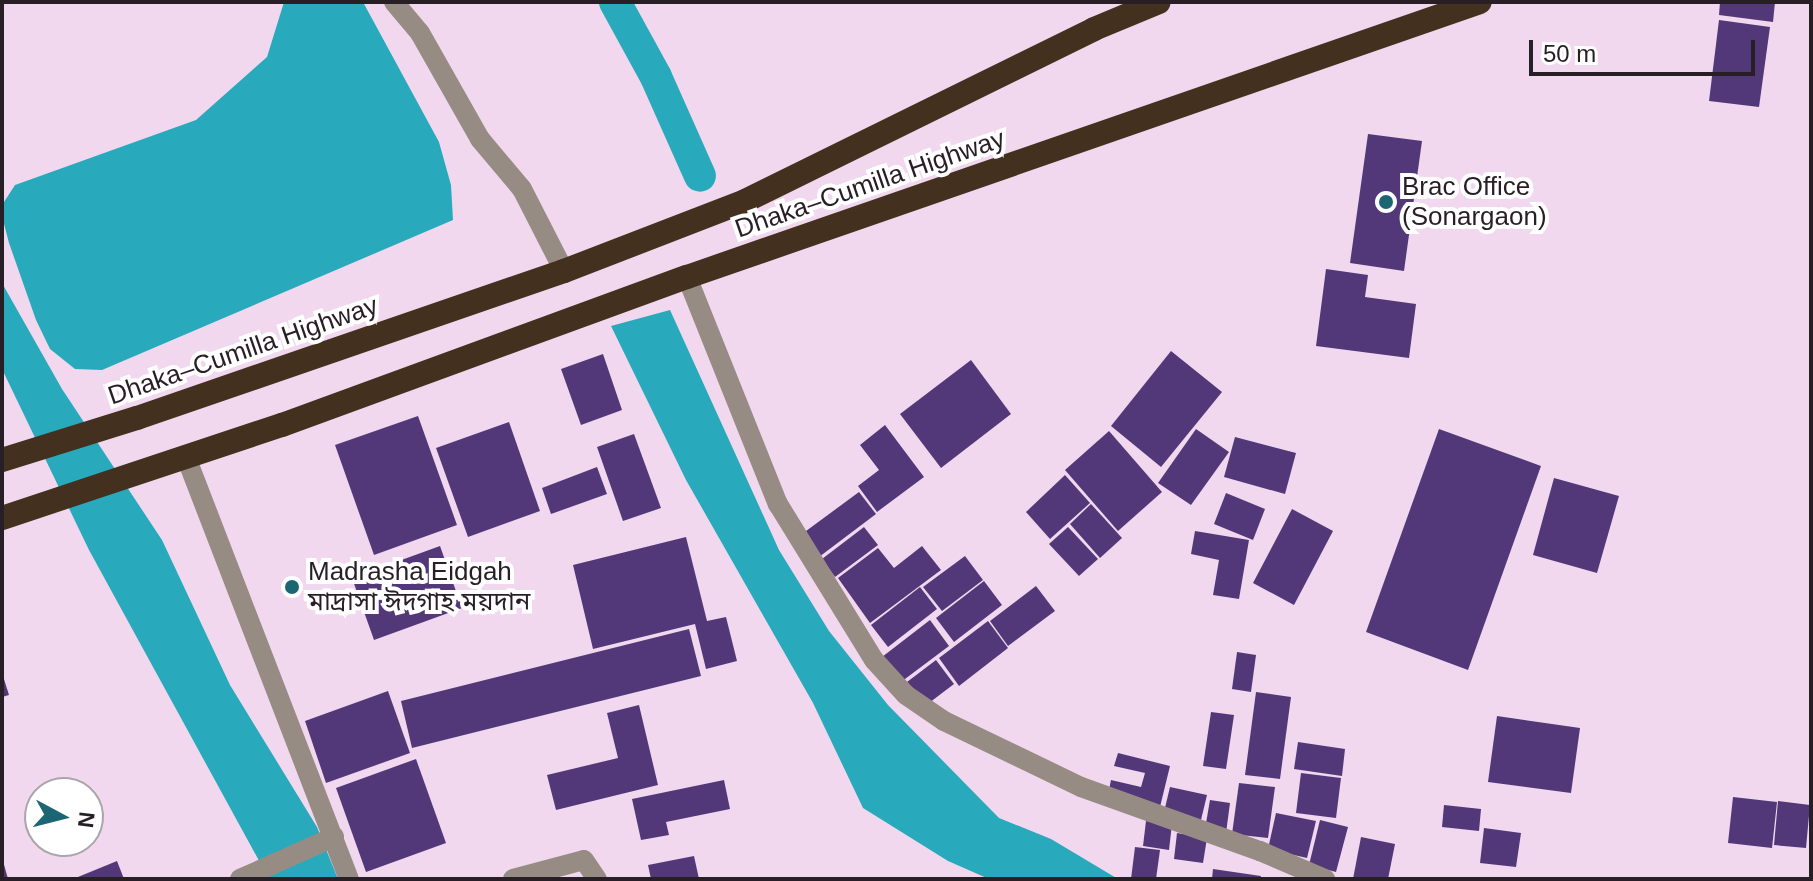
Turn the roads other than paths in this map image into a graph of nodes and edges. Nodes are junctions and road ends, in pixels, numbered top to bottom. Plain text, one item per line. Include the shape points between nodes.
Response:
1 (394, 2) edge
2 (1159, 2) edge
3 (1480, 2) edge
4 (564, 271) junction
5 (687, 277) junction
6 (186, 457) junction
7 (6, 458) edge
8 (13, 514) edge
9 (334, 837) junction
10 (240, 879) edge
11 (349, 879) edge
12 (513, 879) edge
13 (597, 879) edge
14 (1325, 879) edge

1 - 4 street via 420,33 480,139 522,189
2 - 4 highway, Dhaka–Cumilla Highway via 745,201
3 - 5 highway, Dhaka–Cumilla Highway
4 - 7 highway, Dhaka–Cumilla Highway
5 - 6 highway, Dhaka–Cumilla Highway
5 - 14 street via 778,504 874,660 906,695 944,721 1081,787
6 - 8 highway, Dhaka–Cumilla Highway
6 - 9 street
9 - 10 street
9 - 11 street
12 - 13 street via 584,860

